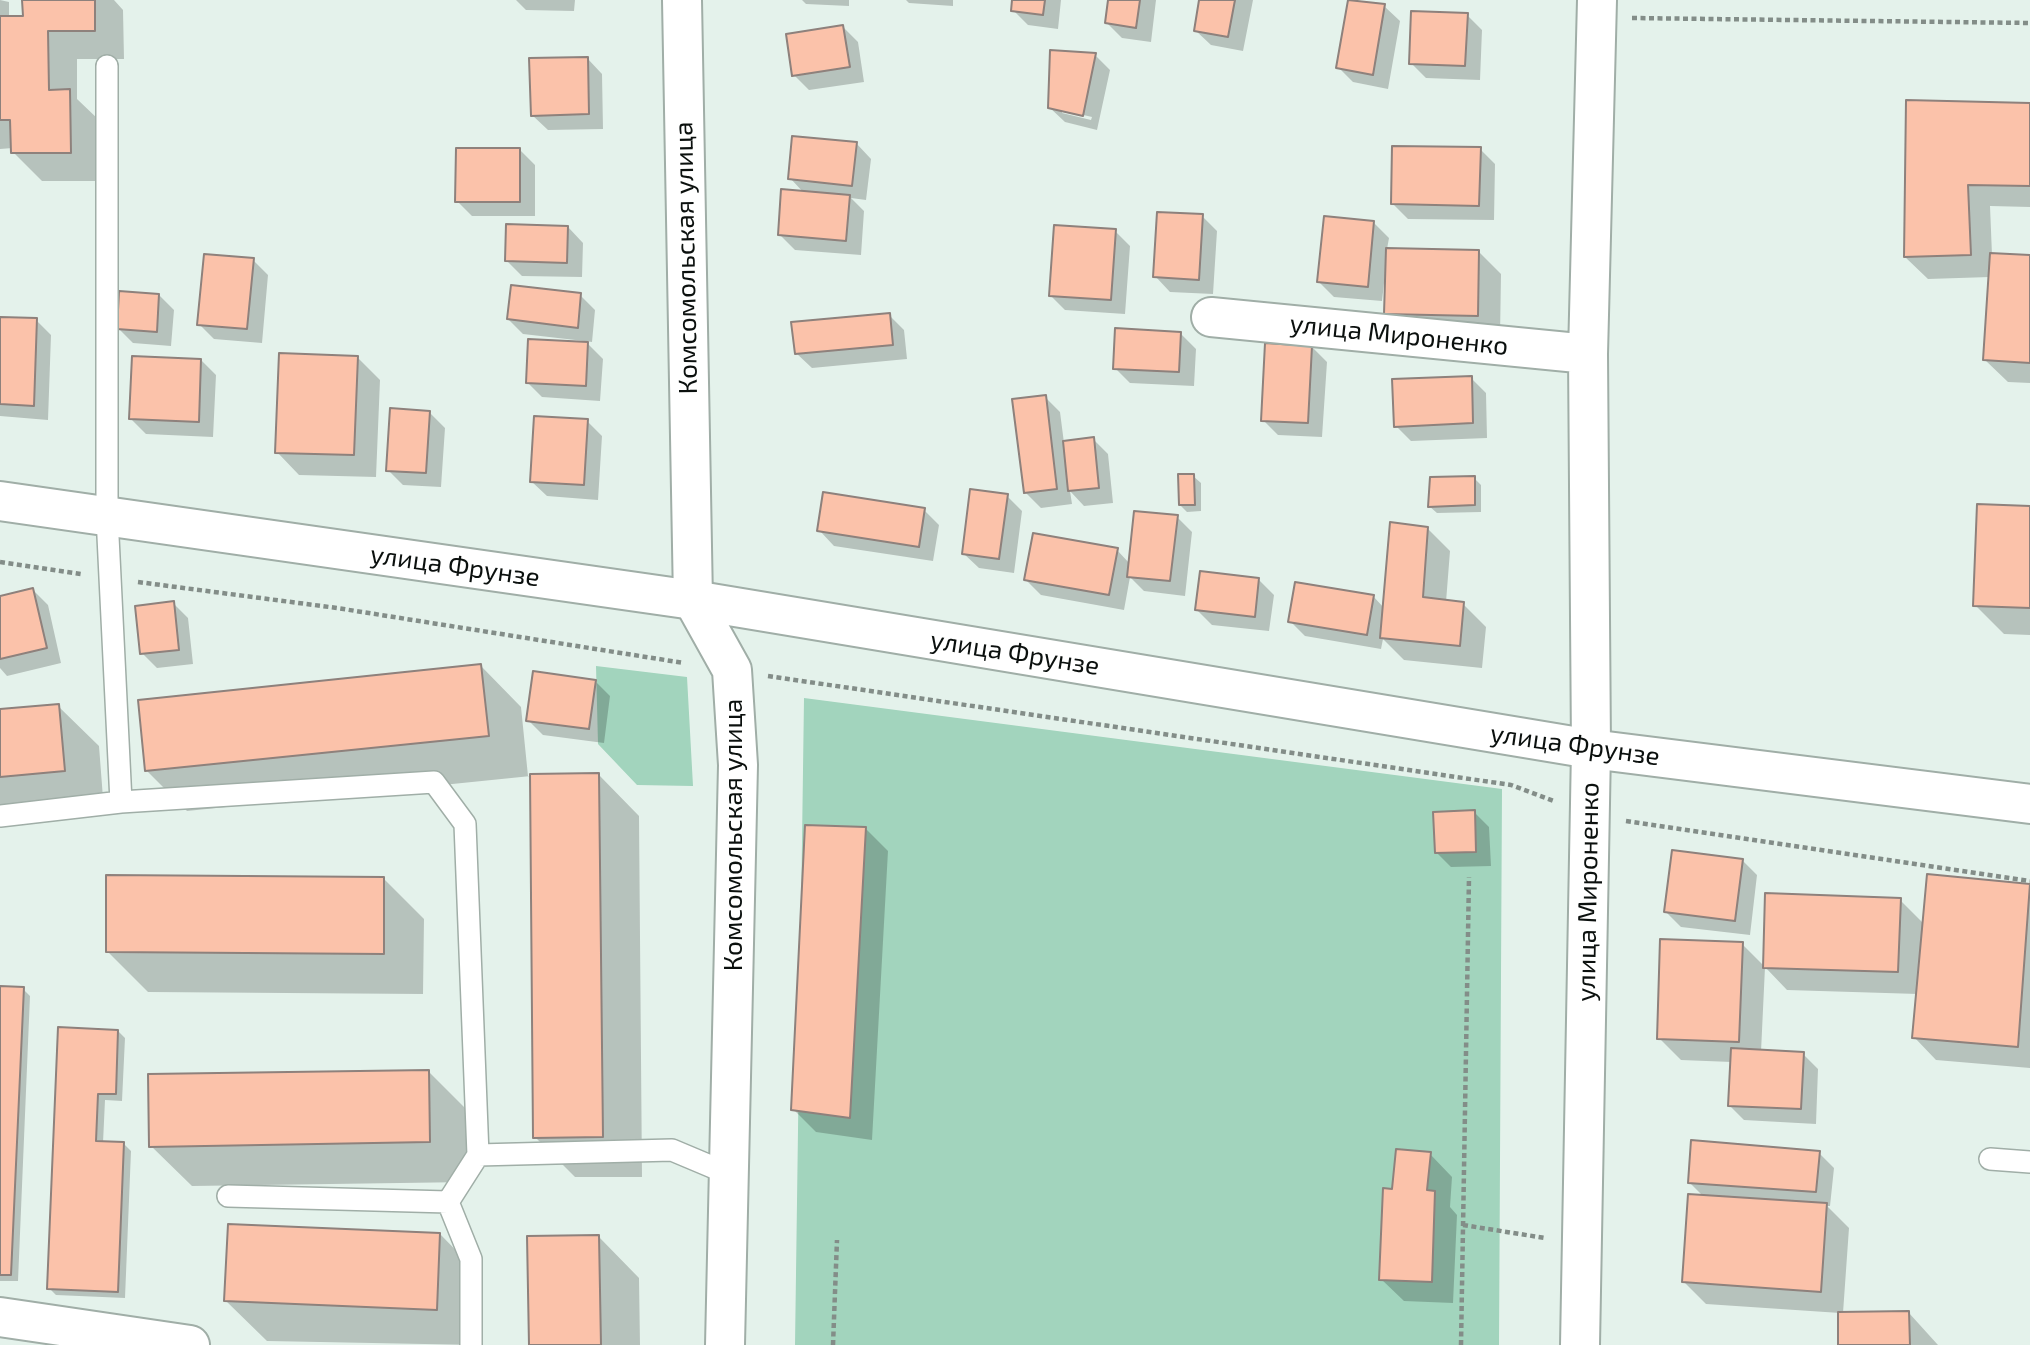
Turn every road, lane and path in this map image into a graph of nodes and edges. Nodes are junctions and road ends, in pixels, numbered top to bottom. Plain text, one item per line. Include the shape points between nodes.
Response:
1 (682, 0) edge
2 (1597, 8) edge
3 (2030, 23) edge
4 (107, 66) dead end
5 (1211, 317) dead end
6 (1588, 354) junction
7 (0, 501) edge
8 (107, 516) junction
9 (0, 562) edge
10 (110, 578) junction
11 (693, 600) junction
12 (732, 670) junction
13 (1591, 749) junction
14 (121, 802) junction
15 (2030, 804) edge
16 (1590, 815) junction
17 (0, 816) edge
18 (1469, 877) dead end
19 (2030, 881) edge
20 (478, 1155) junction
21 (1990, 1159) dead end
22 (2030, 1162) edge
23 (729, 1174) junction
24 (228, 1196) dead end
25 (448, 1202) junction
26 (1463, 1225) junction
27 (837, 1240) dead end
28 (1581, 1246) junction
29 (0, 1317) edge
30 (190, 1345) edge
31 (471, 1345) edge
32 (724, 1345) edge
33 (833, 1345) edge
34 (1461, 1345) edge
35 (1580, 1345) edge

1 - 11 street, Комсомольская улица
2 - 3 path via 1665,20
2 - 6 street, улица Мироненко
4 - 8 lane
5 - 6 street, улица Мироненко
6 - 13 street, улица Мироненко
7 - 8 street, улица Фрунзе
8 - 10 lane
8 - 11 street, улица Фрунзе
9 - 10 path
10 - 12 path via 337,608
10 - 14 lane
11 - 12 street, Комсомольская улица
11 - 13 street, улица Фрунзе
12 - 16 path via 1511,785
12 - 23 street, Комсомольская улица via 738,765
13 - 15 street, улица Фрунзе
13 - 16 street, улица Мироненко
14 - 17 lane
14 - 20 lane via 434,782 466,824
16 - 19 path
16 - 28 street, улица Мироненко
18 - 26 path
20 - 23 lane via 672,1150
20 - 25 lane
21 - 22 lane
23 - 32 street, Комсомольская улица
24 - 25 lane
25 - 31 lane via 471,1259
26 - 28 path
26 - 34 path
27 - 33 path
28 - 35 street, улица Мироненко
29 - 30 street

